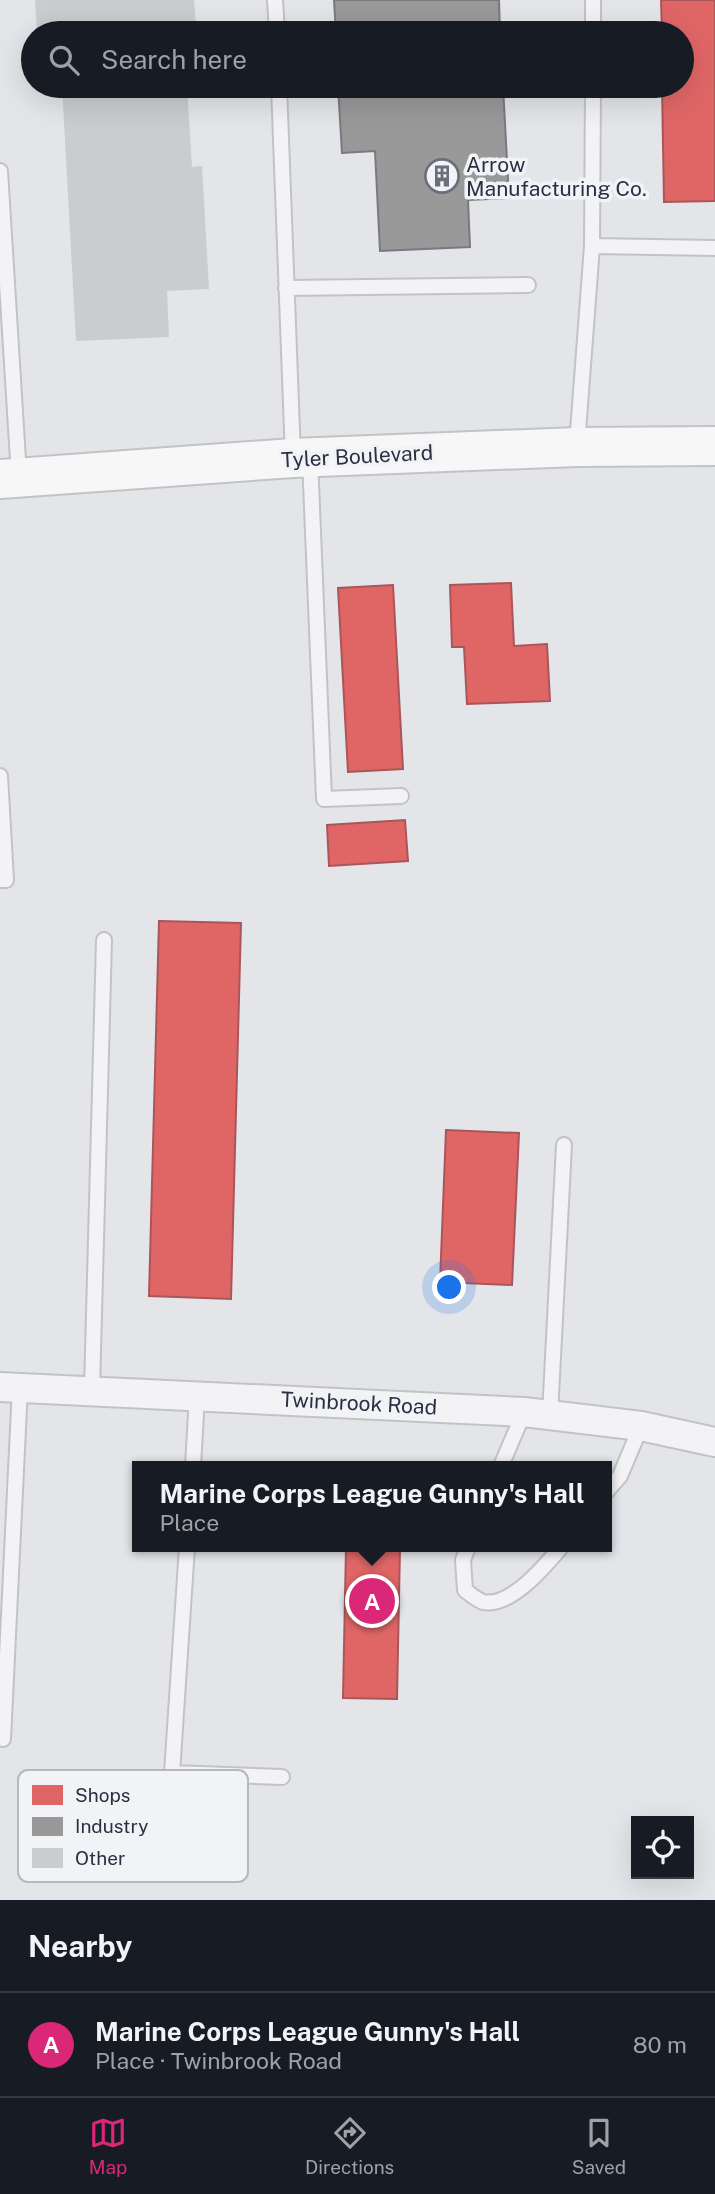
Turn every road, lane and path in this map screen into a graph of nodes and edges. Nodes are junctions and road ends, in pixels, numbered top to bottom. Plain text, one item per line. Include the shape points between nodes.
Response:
1 (275, 0) edge
2 (593, 0) edge
3 (276, 21) edge
4 (593, 21) edge
5 (279, 98) edge
6 (593, 98) edge
7 (0, 171) edge
8 (592, 246) junction
9 (715, 248) edge
10 (528, 285) dead end
11 (286, 288) junction
12 (4, 303) edge
13 (715, 446) edge
14 (577, 447) junction
15 (301, 458) junction
16 (9, 478) edge
17 (0, 776) edge
18 (401, 796) dead end
19 (0, 880) edge
20 (104, 940) dead end
21 (564, 1145) dead end
22 (10, 1387) edge
23 (92, 1390) junction
24 (198, 1395) junction
25 (537, 1414) junction
26 (641, 1426) junction
27 (715, 1442) edge
28 (193, 1461) edge
29 (505, 1461) edge
30 (612, 1486) edge
31 (187, 1552) edge
32 (466, 1552) edge
33 (557, 1552) edge
34 (3, 1739) dead end
35 (172, 1770) edge
36 (248, 1776) edge
37 (282, 1777) dead end

1 - 3 lane
2 - 4 lane
5 - 11 lane
6 - 8 lane
7 - 12 lane
8 - 9 lane
8 - 14 lane
10 - 11 lane
11 - 15 lane
12 - 16 lane
13 - 14 street, Tyler Boulevard
14 - 15 street, Tyler Boulevard
15 - 16 street, Tyler Boulevard
15 - 18 lane via 324,799
17 - 19 lane via 6,880
20 - 23 lane
21 - 25 lane
22 - 23 street, Twinbrook Road
22 - 34 lane
23 - 24 street, Twinbrook Road
24 - 25 street, Twinbrook Road
24 - 28 lane
25 - 26 street, Twinbrook Road
25 - 29 lane
26 - 27 street, Twinbrook Road
26 - 30 lane
31 - 35 lane
32 - 33 lane via 465,1590 481,1602 499,1603 536,1576
36 - 37 lane

